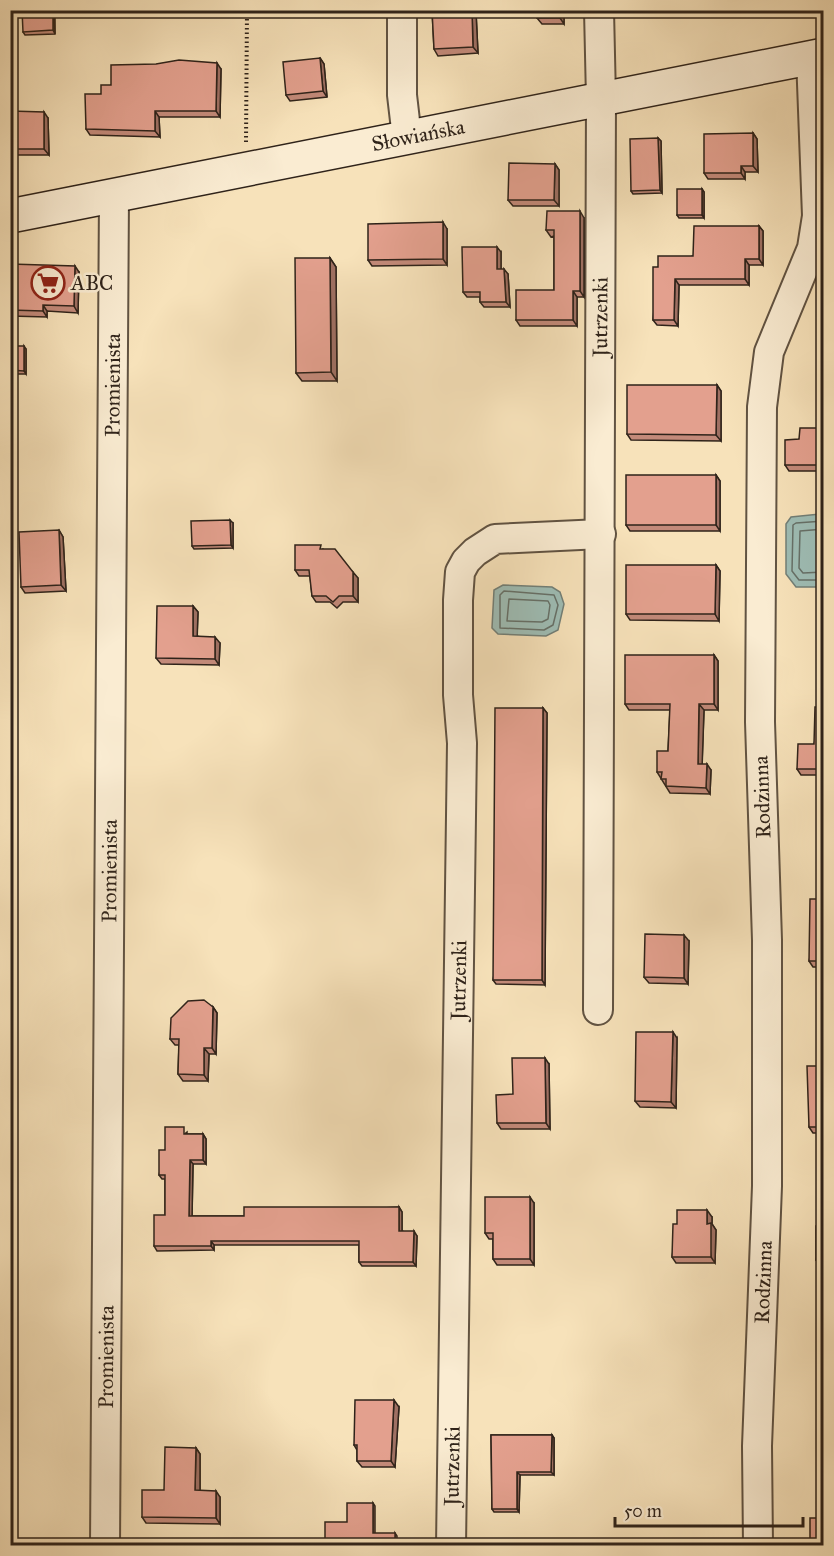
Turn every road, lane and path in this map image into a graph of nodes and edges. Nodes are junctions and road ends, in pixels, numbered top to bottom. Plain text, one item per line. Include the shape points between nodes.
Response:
1 (247, 10) edge
2 (402, 10) edge
3 (599, 10) edge
4 (817, 56) edge
5 (601, 99) junction
6 (406, 138) junction
7 (246, 170) junction
8 (114, 196) junction
9 (10, 216) edge
10 (601, 534) junction
11 (598, 1010) dead end
12 (105, 1545) edge
13 (451, 1545) edge
14 (758, 1545) edge

1 - 7 path
2 - 6 street
3 - 5 street, Jutrzenki
4 - 5 street, Słowiańska
4 - 14 street, Rodzinna via 817,216 812,248 769,352 762,407 759,722 767,940 767,1186 757,1446
5 - 6 street, Słowiańska
5 - 10 street, Jutrzenki
6 - 7 street, Słowiańska
7 - 8 street, Słowiańska
8 - 9 street, Słowiańska
8 - 12 street, Promienista
10 - 11 street, Jutrzenki
10 - 13 street, Jutrzenki via 495,539 475,552 460,572 458,695 462,742

